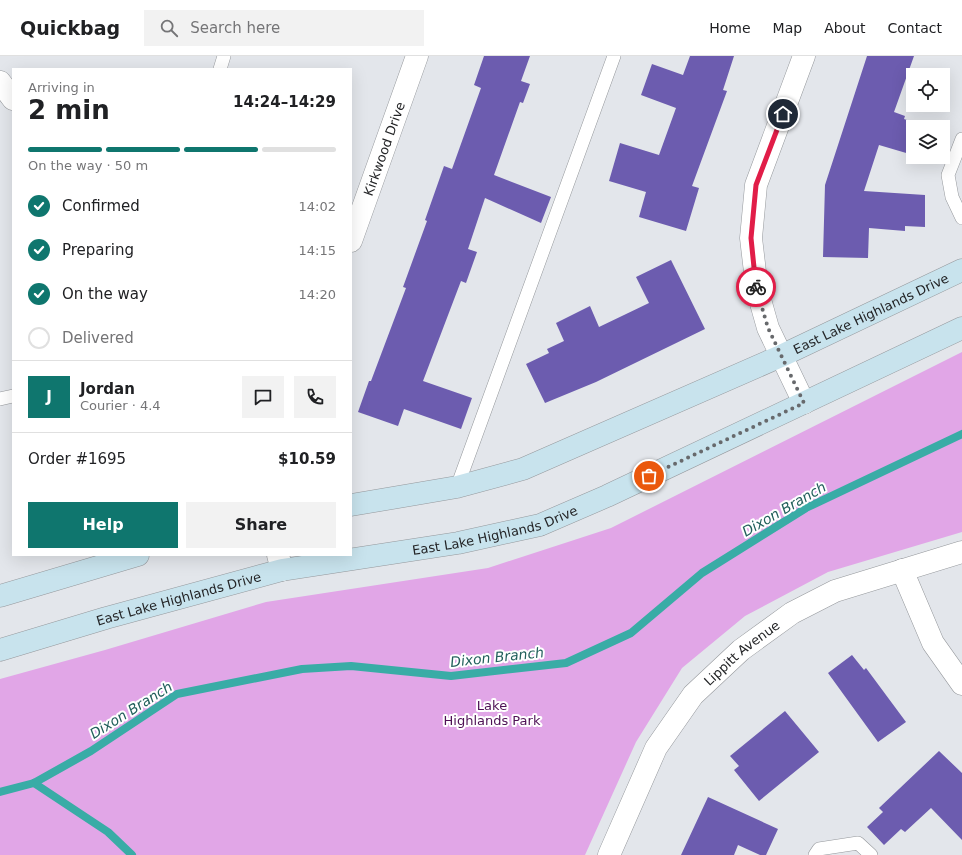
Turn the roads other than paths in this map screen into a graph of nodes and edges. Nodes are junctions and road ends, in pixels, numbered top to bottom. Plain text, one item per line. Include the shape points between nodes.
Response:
1 (224, 56) edge
2 (417, 56) edge
3 (614, 56) edge
4 (804, 56) edge
5 (220, 68) edge
6 (0, 82) edge
7 (12, 98) edge
8 (962, 139) edge
9 (962, 218) edge
10 (352, 238) edge
11 (962, 270) edge
12 (962, 328) edge
13 (781, 356) junction
14 (12, 396) edge
15 (0, 399) edge
16 (804, 403) junction
17 (457, 487) junction
18 (352, 505) edge
19 (962, 552) edge
20 (352, 554) edge
21 (135, 556) edge
22 (336, 556) edge
23 (280, 562) edge
24 (902, 570) junction
25 (0, 596) edge
26 (0, 650) edge
27 (962, 684) edge
28 (609, 855) edge
29 (815, 855) edge
30 (871, 855) edge

1 - 5 lane
2 - 10 street, Kirkwood Drive
3 - 17 lane
4 - 13 street via 756,185 751,238 756,289 768,328
6 - 7 street
8 - 9 lane via 948,175 952,197
11 - 13 main road, East Lake Highlands Drive
12 - 16 main road, East Lake Highlands Drive
13 - 16 street
13 - 17 main road, East Lake Highlands Drive via 523,469
14 - 15 lane
16 - 20 main road, East Lake Highlands Drive via 540,525 458,543
17 - 18 main road, East Lake Highlands Drive
19 - 24 street, Lippitt Avenue
21 - 25 main road
22 - 23 main road, East Lake Highlands Drive
23 - 26 main road, East Lake Highlands Drive
24 - 27 street via 933,643
24 - 28 street, Lippitt Avenue via 835,591 792,613 741,650 693,695 656,748
29 - 30 lane via 819,849 858,843

